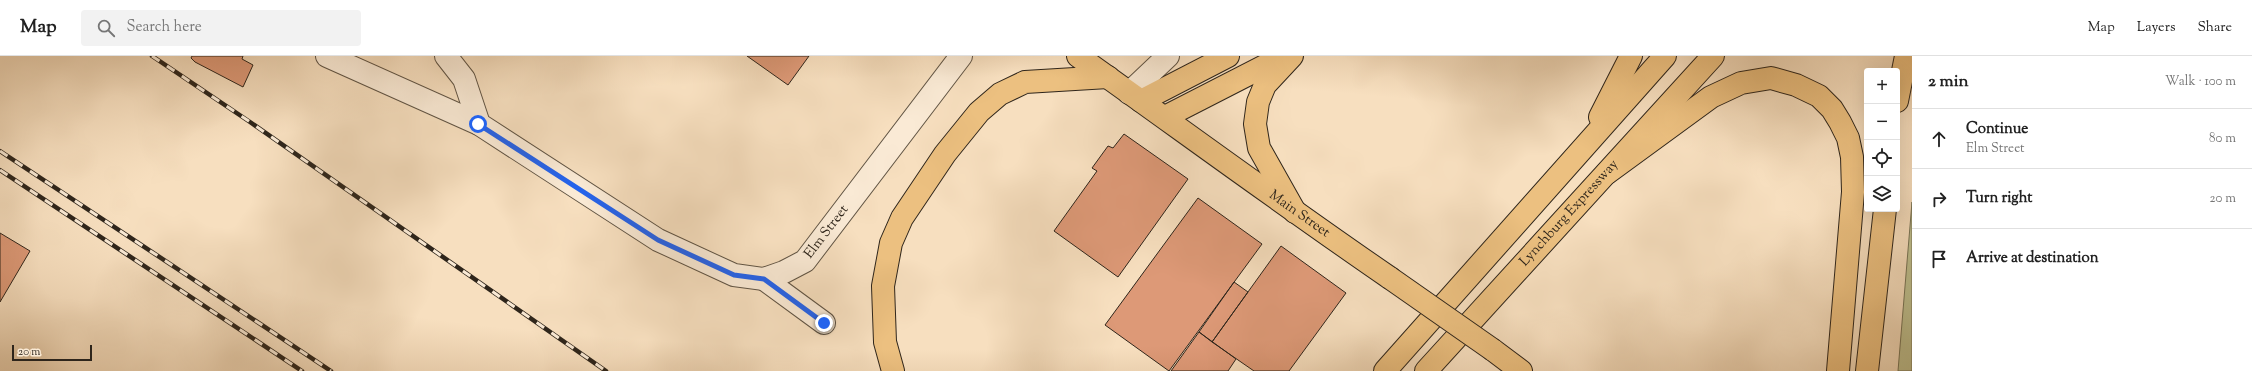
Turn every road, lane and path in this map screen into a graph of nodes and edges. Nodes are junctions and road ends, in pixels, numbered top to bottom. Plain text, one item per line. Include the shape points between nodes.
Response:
1 (327, 56) edge
2 (446, 56) edge
3 (961, 56) edge
4 (1078, 56) edge
5 (1168, 56) edge
6 (1228, 56) edge
7 (1284, 56) edge
8 (1292, 56) edge
9 (1631, 56) edge
10 (1665, 56) edge
11 (1713, 56) edge
12 (1906, 56) edge
13 (1108, 77) junction
14 (1900, 85) edge
15 (1135, 97) junction
16 (1165, 117) junction
17 (478, 124) junction
18 (1586, 145) junction
19 (1607, 173) junction
20 (1295, 212) junction
21 (1885, 212) edge
22 (764, 279) junction
23 (824, 323) dead end
24 (893, 371) edge
25 (1385, 371) edge
26 (1426, 371) edge
27 (1521, 371) edge
28 (1838, 371) edge
29 (1867, 371) edge

1 - 17 street, Elm Street
2 - 17 street via 464,79
3 - 22 street, Elm Street via 805,261
4 - 13 main road, Main Street
5 - 15 street
6 - 15 main road
7 - 16 main road
8 - 20 main road via 1265,85 1258,102 1255,124 1259,148
9 - 18 main road
10 - 18 main road
11 - 19 main road, Lynchburg Expressway
12 - 14 main road
13 - 15 main road, Main Street
13 - 24 main road via 1025,82 1000,94 979,112 945,154 902,218 890,243 883,286 885,342
15 - 16 main road, Main Street
16 - 20 main road, Main Street
17 - 22 street, Elm Street via 658,240 734,275
18 - 25 main road
19 - 26 main road, Lynchburg Expressway
19 - 28 main road via 1711,97 1741,83 1771,78 1796,85 1819,96 1840,122 1848,138 1852,157 1853,192
20 - 27 main road, Main Street, bridge
21 - 29 main road
22 - 23 street

